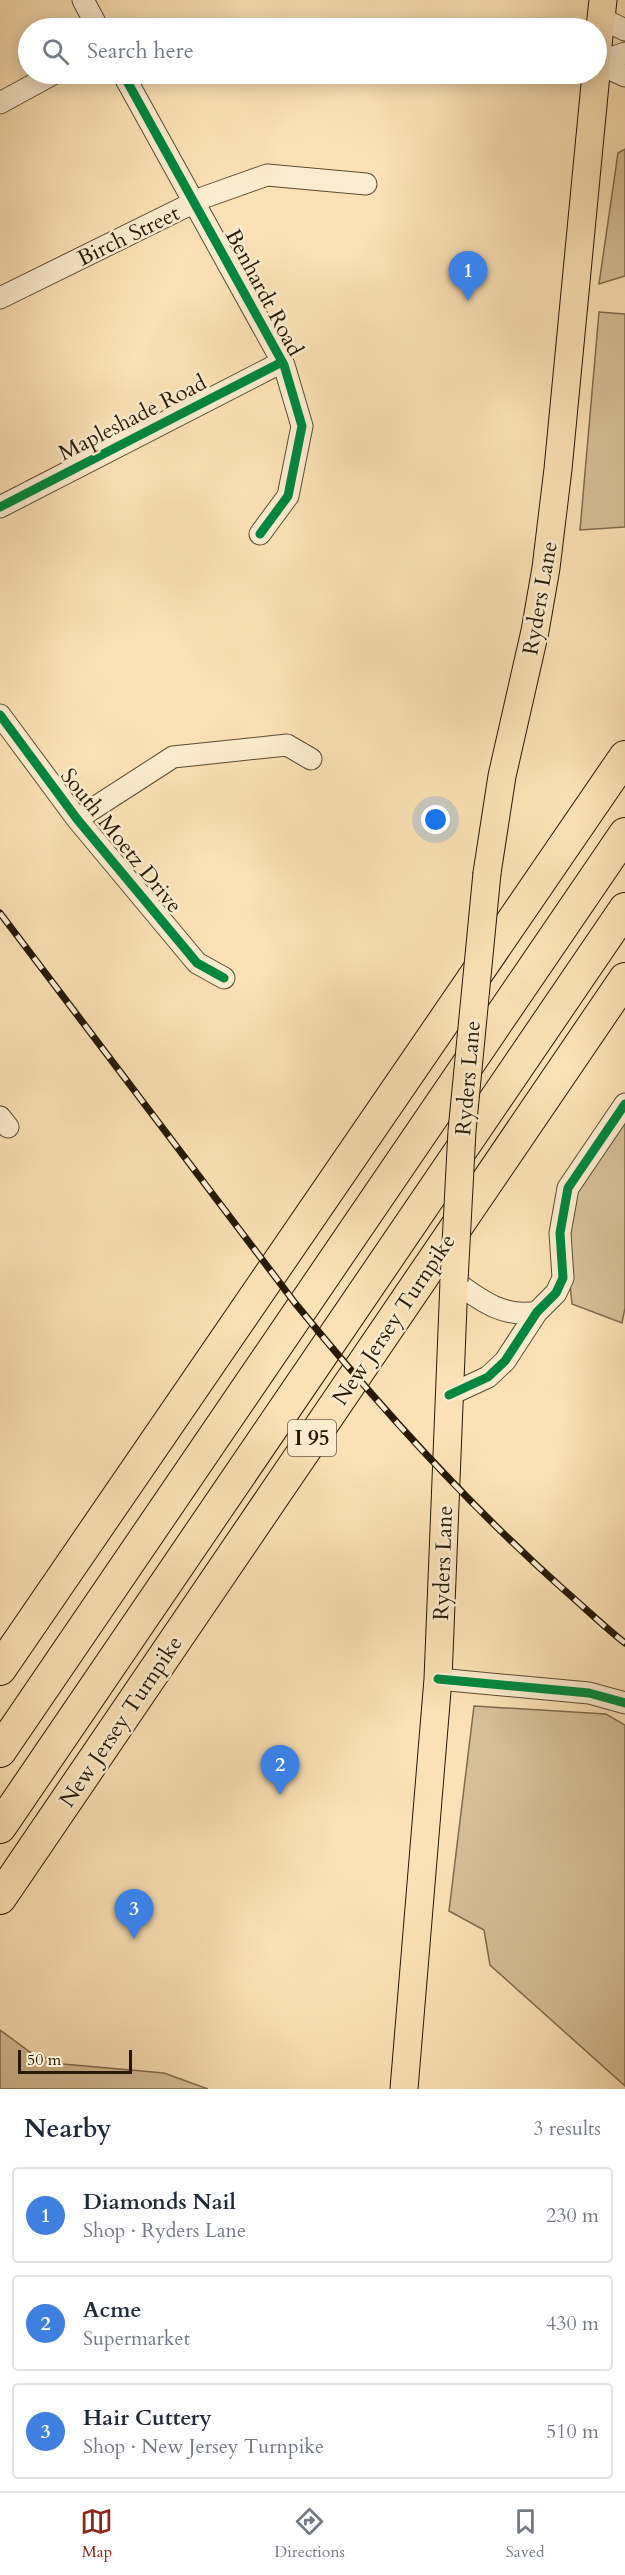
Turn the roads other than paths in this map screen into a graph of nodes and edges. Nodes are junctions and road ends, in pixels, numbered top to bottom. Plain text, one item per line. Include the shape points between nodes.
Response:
1 (82, 0) edge
2 (92, 18) edge
3 (625, 53) edge
4 (607, 59) edge
5 (607, 68) edge
6 (625, 76) edge
7 (35, 84) edge
8 (129, 84) edge
9 (595, 84) edge
10 (0, 103) edge
11 (366, 184) dead end
12 (194, 203) junction
13 (0, 298) edge
14 (282, 362) junction
15 (0, 507) edge
16 (260, 534) dead end
17 (0, 715) edge
18 (625, 757) edge
19 (311, 759) dead end
20 (77, 819) junction
21 (625, 834) edge
22 (625, 909) edge
23 (225, 978) dead end
24 (625, 979) edge
25 (625, 1104) edge
26 (454, 1281) junction
27 (537, 1312) junction
28 (449, 1395) junction
29 (0, 1669) edge
30 (438, 1679) junction
31 (625, 1703) edge
32 (0, 1751) edge
33 (0, 1827) edge
34 (0, 1898) edge
35 (404, 2089) edge

1 - 2 street
3 - 4 street
5 - 6 street
7 - 10 street
8 - 12 street, Benhardt Road
9 - 26 main road, Ryders Lane, bridge via 546,568 502,776 487,873 462,1131
11 - 12 street, Birch Street via 267,175
12 - 13 street, Birch Street
12 - 14 street, Benhardt Road
14 - 15 street, Mapleshade Road
14 - 16 street, Benhardt Road via 302,426 288,496
17 - 20 street, South Moetz Drive
18 - 29 highway
19 - 20 street via 287,745 172,757
20 - 23 street, South Moetz Drive via 197,963
21 - 32 highway
22 - 33 highway, New Jersey Turnpike / I 95
24 - 34 highway, New Jersey Turnpike / I 95
25 - 27 street via 568,1188 560,1233 563,1278 556,1293
26 - 27 street via 481,1301 499,1308 520,1315
26 - 28 main road, Ryders Lane
27 - 28 street via 505,1361 488,1377
28 - 30 main road, Ryders Lane
30 - 31 street via 589,1693
30 - 35 main road, Ryders Lane

